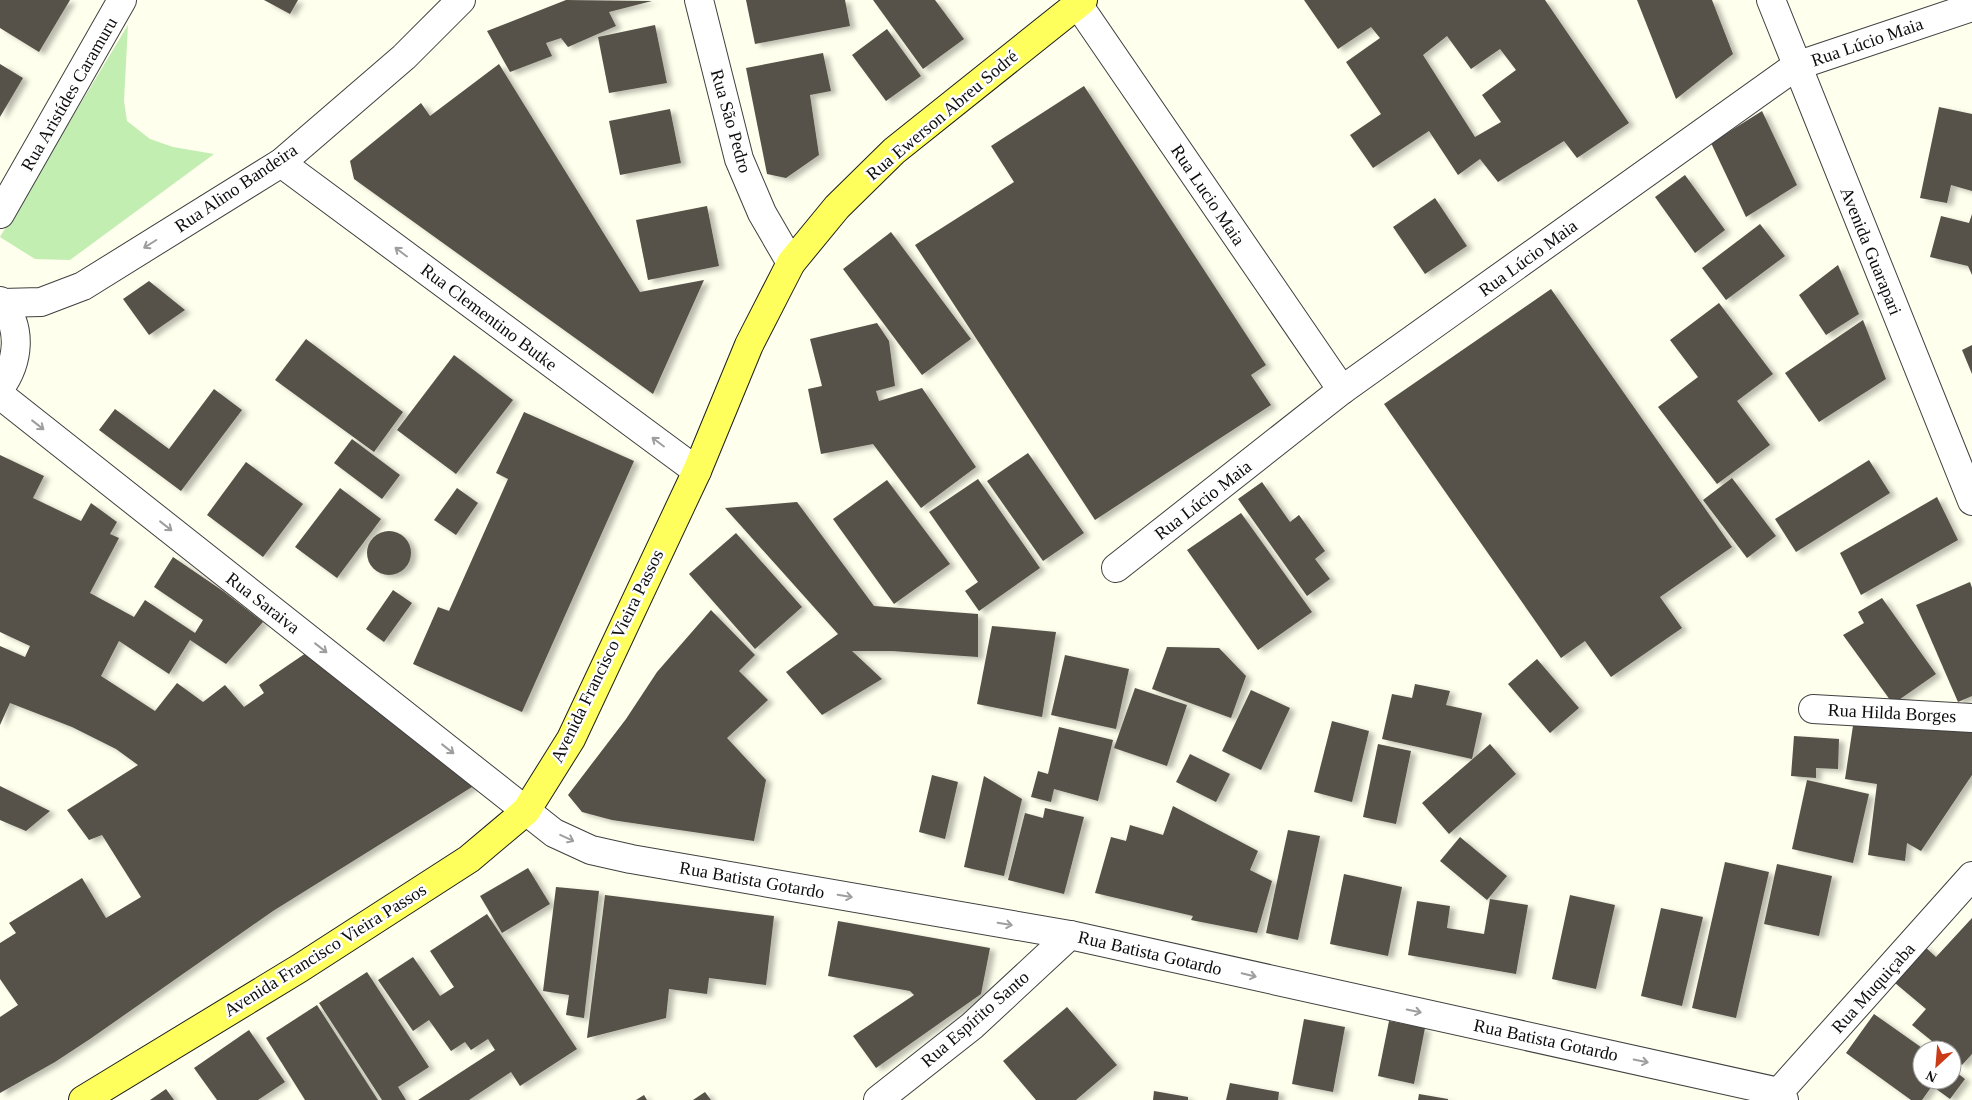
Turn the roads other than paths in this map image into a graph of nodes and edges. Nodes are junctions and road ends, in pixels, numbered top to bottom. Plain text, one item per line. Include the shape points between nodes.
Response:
1 (122, 0) edge
2 (462, 0) edge
3 (699, 0) edge
4 (1771, 0) edge
5 (1078, 1) edge
6 (1972, 7) edge
7 (1796, 66) junction
8 (281, 163) junction
9 (0, 214) edge
10 (791, 263) junction
11 (1, 302) edge
12 (0, 388) edge
13 (1342, 390) junction
14 (0, 395) edge
15 (697, 471) junction
16 (1972, 501) edge
17 (1116, 568) dead end
18 (1813, 709) dead end
19 (1972, 718) edge
20 (526, 811) junction
21 (1972, 876) edge
22 (1070, 935) junction
23 (1780, 1097) edge
24 (83, 1100) edge
25 (878, 1100) edge

1 - 9 street, Rua Aristídes Caramuru
2 - 8 street, Rua Alino Bandeira via 404,57
3 - 10 street, Rua São Pedro via 738,159 762,213
4 - 7 street, Avenida Guarapari
5 - 10 main road, Rua Ewerson Abreu Sodré via 894,151 837,207
5 - 13 street, Rua Lucio Maia
6 - 7 street, Rua Lúcio Maia
7 - 13 street, Rua Lúcio Maia
7 - 16 street, Avenida Guarapari
8 -> 11 street, Rua Alino Bandeira via 83,286 41,302
15 -> 8 street, Rua Clementino Butke
10 - 15 main road, Avenida Francisco Vieira Passos via 749,345
11 - 12 street via 12,321 16,339 15,359
13 - 17 street, Rua Lúcio Maia
14 -> 20 street, Rua Saraiva
15 - 20 main road, Avenida Francisco Vieira Passos via 571,739
18 - 19 street, Rua Hilda Borges
20 -> 22 street, Rua Batista Gotardo via 554,832 591,850
20 - 24 main road, Avenida Francisco Vieira Passos via 461,864 300,968
21 - 23 street, Rua Muquiçaba
22 -> 23 street, Rua Batista Gotardo
22 - 25 street, Rua Espírito Santo via 972,1026

